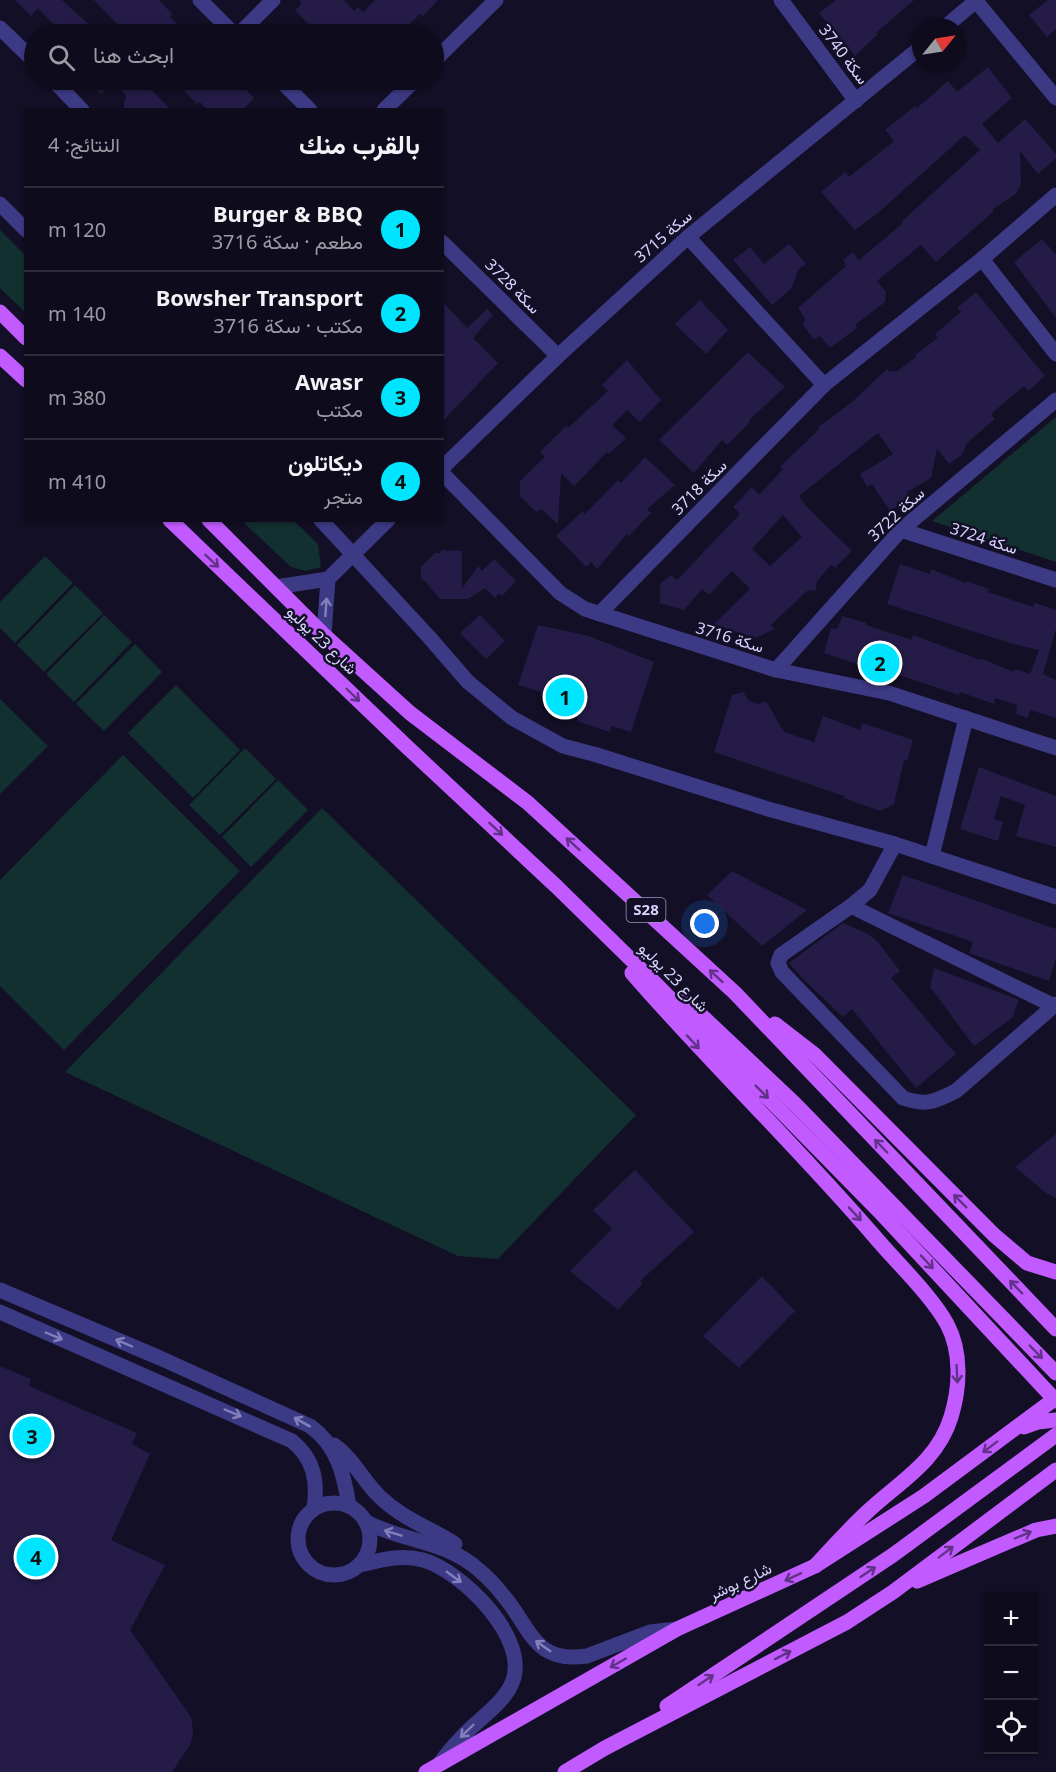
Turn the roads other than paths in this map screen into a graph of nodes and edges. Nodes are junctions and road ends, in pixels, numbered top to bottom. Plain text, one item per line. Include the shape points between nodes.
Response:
1 (200, 0) edge
2 (273, 0) edge
3 (496, 0) edge
4 (781, 0) edge
5 (976, 1) edge
6 (956, 18) edge
7 (226, 24) edge
8 (248, 24) edge
9 (0, 28) edge
10 (24, 51) edge
11 (444, 51) edge
12 (912, 54) edge
13 (63, 90) edge
14 (290, 90) edge
15 (405, 90) edge
16 (1056, 98) edge
17 (856, 101) junction
18 (80, 108) edge
19 (308, 108) edge
20 (386, 108) edge
21 (1056, 195) edge
22 (0, 204) edge
23 (24, 228) edge
24 (688, 237) junction
25 (444, 244) edge
26 (982, 259) junction
27 (0, 312) edge
28 (24, 336) edge
29 (1056, 354) edge
30 (0, 356) edge
31 (558, 356) junction
32 (24, 378) edge
33 (824, 385) junction
34 (1056, 400) edge
35 (444, 466) edge
36 (444, 475) edge
37 (172, 522) edge
38 (211, 522) edge
39 (323, 522) edge
40 (386, 522) edge
41 (901, 530) junction
42 (353, 554) junction
43 (328, 579) junction
44 (1056, 580) edge
45 (276, 587) junction
46 (599, 614) junction
47 (324, 635) junction
48 (776, 670) junction
49 (966, 718) junction
50 (1056, 748) edge
51 (895, 844) junction
52 (932, 856) junction
53 (557, 887) junction
54 (1056, 897) edge
55 (851, 906) junction
56 (735, 993) junction
57 (1055, 1005) edge
58 (1056, 1272) edge
59 (0, 1290) edge
60 (0, 1312) edge
61 (1055, 1329) edge
62 (1056, 1373) edge
63 (1055, 1399) edge
64 (1056, 1420) edge
65 (1013, 1430) junction
66 (1056, 1435) edge
67 (327, 1440) junction
68 (1056, 1470) edge
69 (349, 1506) junction
70 (314, 1508) junction
71 (366, 1522) junction
72 (1056, 1526) edge
73 (360, 1565) junction
74 (815, 1566) junction
75 (490, 1580) junction
76 (893, 1592) junction
77 (677, 1629) junction
78 (605, 1748) junction
79 (432, 1769) edge
80 (565, 1772) edge

1 - 7 street
2 - 8 street
3 - 11 street
4 - 17 street, سكة 3740
5 - 6 street
5 - 16 street
9 - 10 street
12 - 17 street, سكة 3715
13 - 18 street
14 - 19 street
15 - 20 street
17 - 24 street, سكة 3715
21 - 26 street, سكة 3718
22 - 23 street
24 - 31 street, سكة 3715
24 - 33 street
25 - 31 street, سكة 3728
26 - 29 street
26 - 33 street, سكة 3718
27 - 28 main road
30 - 32 main road
31 - 35 street, سكة 3715
33 - 46 street, سكة 3718
34 - 41 street, سكة 3722
36 - 46 street, سكة 3716 via 560,593
37 -> 53 main road, شارع 23 يوليو / S28
38 - 45 main road, شارع 23 يوليو / S28
39 - 42 street
40 - 42 street
41 - 44 street, سكة 3724
41 - 48 street, سكة 3722
42 - 43 street
42 - 51 street via 468,682 489,702 536,732 563,746
43 - 45 street
47 -> 43 street
45 - 47 main road, شارع 23 يوليو / S28
46 - 48 street, سكة 3716
56 -> 47 main road, شارع 23 يوليو / S28 via 528,803 410,713
48 - 49 street, سكة 3716 via 889,693
49 - 50 street, سكة 3716
49 - 52 street
51 - 52 street
51 - 55 street via 870,890
52 - 54 street
53 -> 62 main road via 795,1104
53 -> 63 main road, شارع 23 يوليو / S28 via 879,1211
53 -> 74 main road via 677,1024 859,1218 929,1299 947,1324 955,1345 958,1382 951,1418 930,1458 864,1514
55 - 57 street
55 - 57 street via 781,955 778,963 782,972 903,1098 921,1104 956,1091
58 -> 56 main road via 1027,1263 994,1235 815,1055
61 -> 56 main road, شارع 23 يوليو / S28
67 -> 59 street via 290,1416
60 -> 70 street via 292,1441 306,1454 314,1471
63 - 65 main road, شارع بوشر
64 - 65 main road
65 -> 74 main road, شارع بوشر via 924,1496
78 -> 66 main road via 893,1555
67 - 69 street via 337,1456
67 - 75 street via 344,1453 392,1508 462,1548
76 -> 68 main road
69 - 70 street via 331,1503
69 - 71 street
70 - 73 street via 302,1522 298,1537 308,1564 330,1575 347,1573
71 - 73 street via 371,1540
75 -> 71 street via 447,1550
76 -> 72 main road via 1036,1530
73 -> 79 street via 404,1557 439,1567 484,1603 514,1654 515,1675 507,1693
74 -> 77 main road, شارع بوشر
77 -> 75 street via 650,1632 587,1656 556,1654 531,1637
78 -> 76 main road via 847,1622
77 -> 79 main road, شارع بوشر
78 - 80 main road

